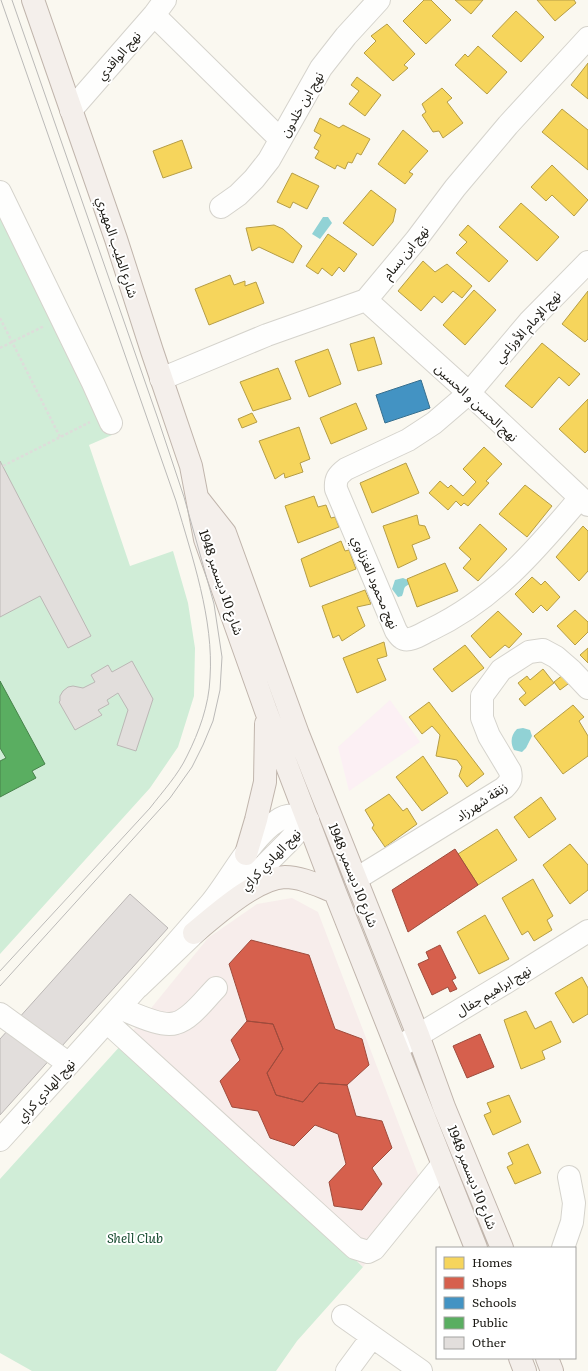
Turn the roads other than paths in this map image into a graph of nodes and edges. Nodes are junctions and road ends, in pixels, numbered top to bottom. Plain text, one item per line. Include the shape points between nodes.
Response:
1 (33, 0) edge
2 (379, 0) edge
3 (160, 7) edge
4 (588, 38) edge
5 (71, 110) junction
6 (280, 139) junction
7 (0, 192) edge
8 (221, 207) dead end
9 (588, 262) edge
10 (366, 300) junction
11 (161, 379) junction
12 (469, 393) junction
13 (103, 421) road end
14 (196, 495) junction
15 (584, 501) edge
16 (588, 688) edge
17 (266, 711) junction
18 (325, 801) junction
19 (308, 820) junction
20 (336, 830) junction
21 (246, 854) junction
22 (356, 879) junction
23 (335, 892) junction
24 (194, 933) junction
25 (587, 934) edge
26 (138, 986) junction
27 (216, 988) dead end
28 (0, 1014) edge
29 (113, 1015) junction
30 (418, 1035) junction
31 (397, 1048) junction
32 (69, 1064) junction
33 (0, 1140) edge
34 (442, 1165) junction
35 (569, 1177) dead end
36 (476, 1247) edge
37 (502, 1247) edge
38 (563, 1247) edge
39 (344, 1316) dead end
40 (372, 1337) junction
41 (520, 1359) edge
42 (547, 1359) edge
43 (347, 1371) edge
44 (421, 1371) edge
45 (526, 1371) edge
46 (552, 1371) edge

1 - 5 main road, شارع الطيب المهيري
2 - 6 street, نهج ابن خلدون via 321,68
3 - 5 street, نهج الواقدي
3 - 6 street
4 - 10 street, نهج ابن بسام via 508,125
5 - 11 main road, شارع الطيب المهيري
6 - 8 street, نهج ابن خلدون via 254,179
7 - 13 street via 93,383
9 - 12 street, نهج الإمام الأوزاعي via 529,322
10 - 11 street via 267,335
10 - 12 street, نهج الحسن و الحسين
11 - 14 main road, شارع الطيب المهيري via 191,466
12 - 15 street, نهج الحسن و الحسين
12 - 15 street, نهج محمود الغزناوي via 421,433 346,469 336,482 336,489 401,638 410,639 451,620 487,595 526,560
14 - 17 main road, شارع 10 ديسمبر 1948 via 205,539
14 - 18 main road, شارع 10 ديسمبر 1948 via 225,533
16 - 22 street, زنقة شهرزاد via 556,657 543,650 529,652 501,670 482,696 482,718 489,736 510,771 509,783
17 - 19 main road, شارع 10 ديسمبر 1948
17 - 21 main road via 265,782
18 - 19 main road
18 - 20 main road, شارع 10 ديسمبر 1948
19 - 20 main road
19 - 21 street, نهج الهادي كراي via 295,815 276,821
19 - 23 main road, شارع 10 ديسمبر 1948
19 - 24 street, نهج الهادي كراي
20 - 22 main road, شارع 10 ديسمبر 1948
21 - 26 street, نهج الهادي كراي via 212,901
22 - 30 main road, شارع 10 ديسمبر 1948
23 - 24 main road via 300,879 284,877 262,883 227,906
23 - 31 main road, شارع 10 ديسمبر 1948
24 - 26 street, نهج الهادي كراي
25 - 30 street, نهج ابراهيم جفال
26 - 29 street, نهج الهادي كراي
27 - 29 street via 191,1014 175,1024
28 - 32 street
29 - 32 street, نهج الهادي كراي
29 - 34 street via 355,1248 368,1252 374,1249
30 - 31 street, نهج ابراهيم جفال
30 - 37 main road, شارع 10 ديسمبر 1948 via 444,1107
31 - 34 main road, شارع 10 ديسمبر 1948
32 - 33 street, نهج الهادي كراي
34 - 36 main road, شارع 10 ديسمبر 1948
35 - 38 street via 574,1203 572,1222
39 - 40 street
40 - 43 street
40 - 44 street
41 - 45 main road
42 - 46 main road

